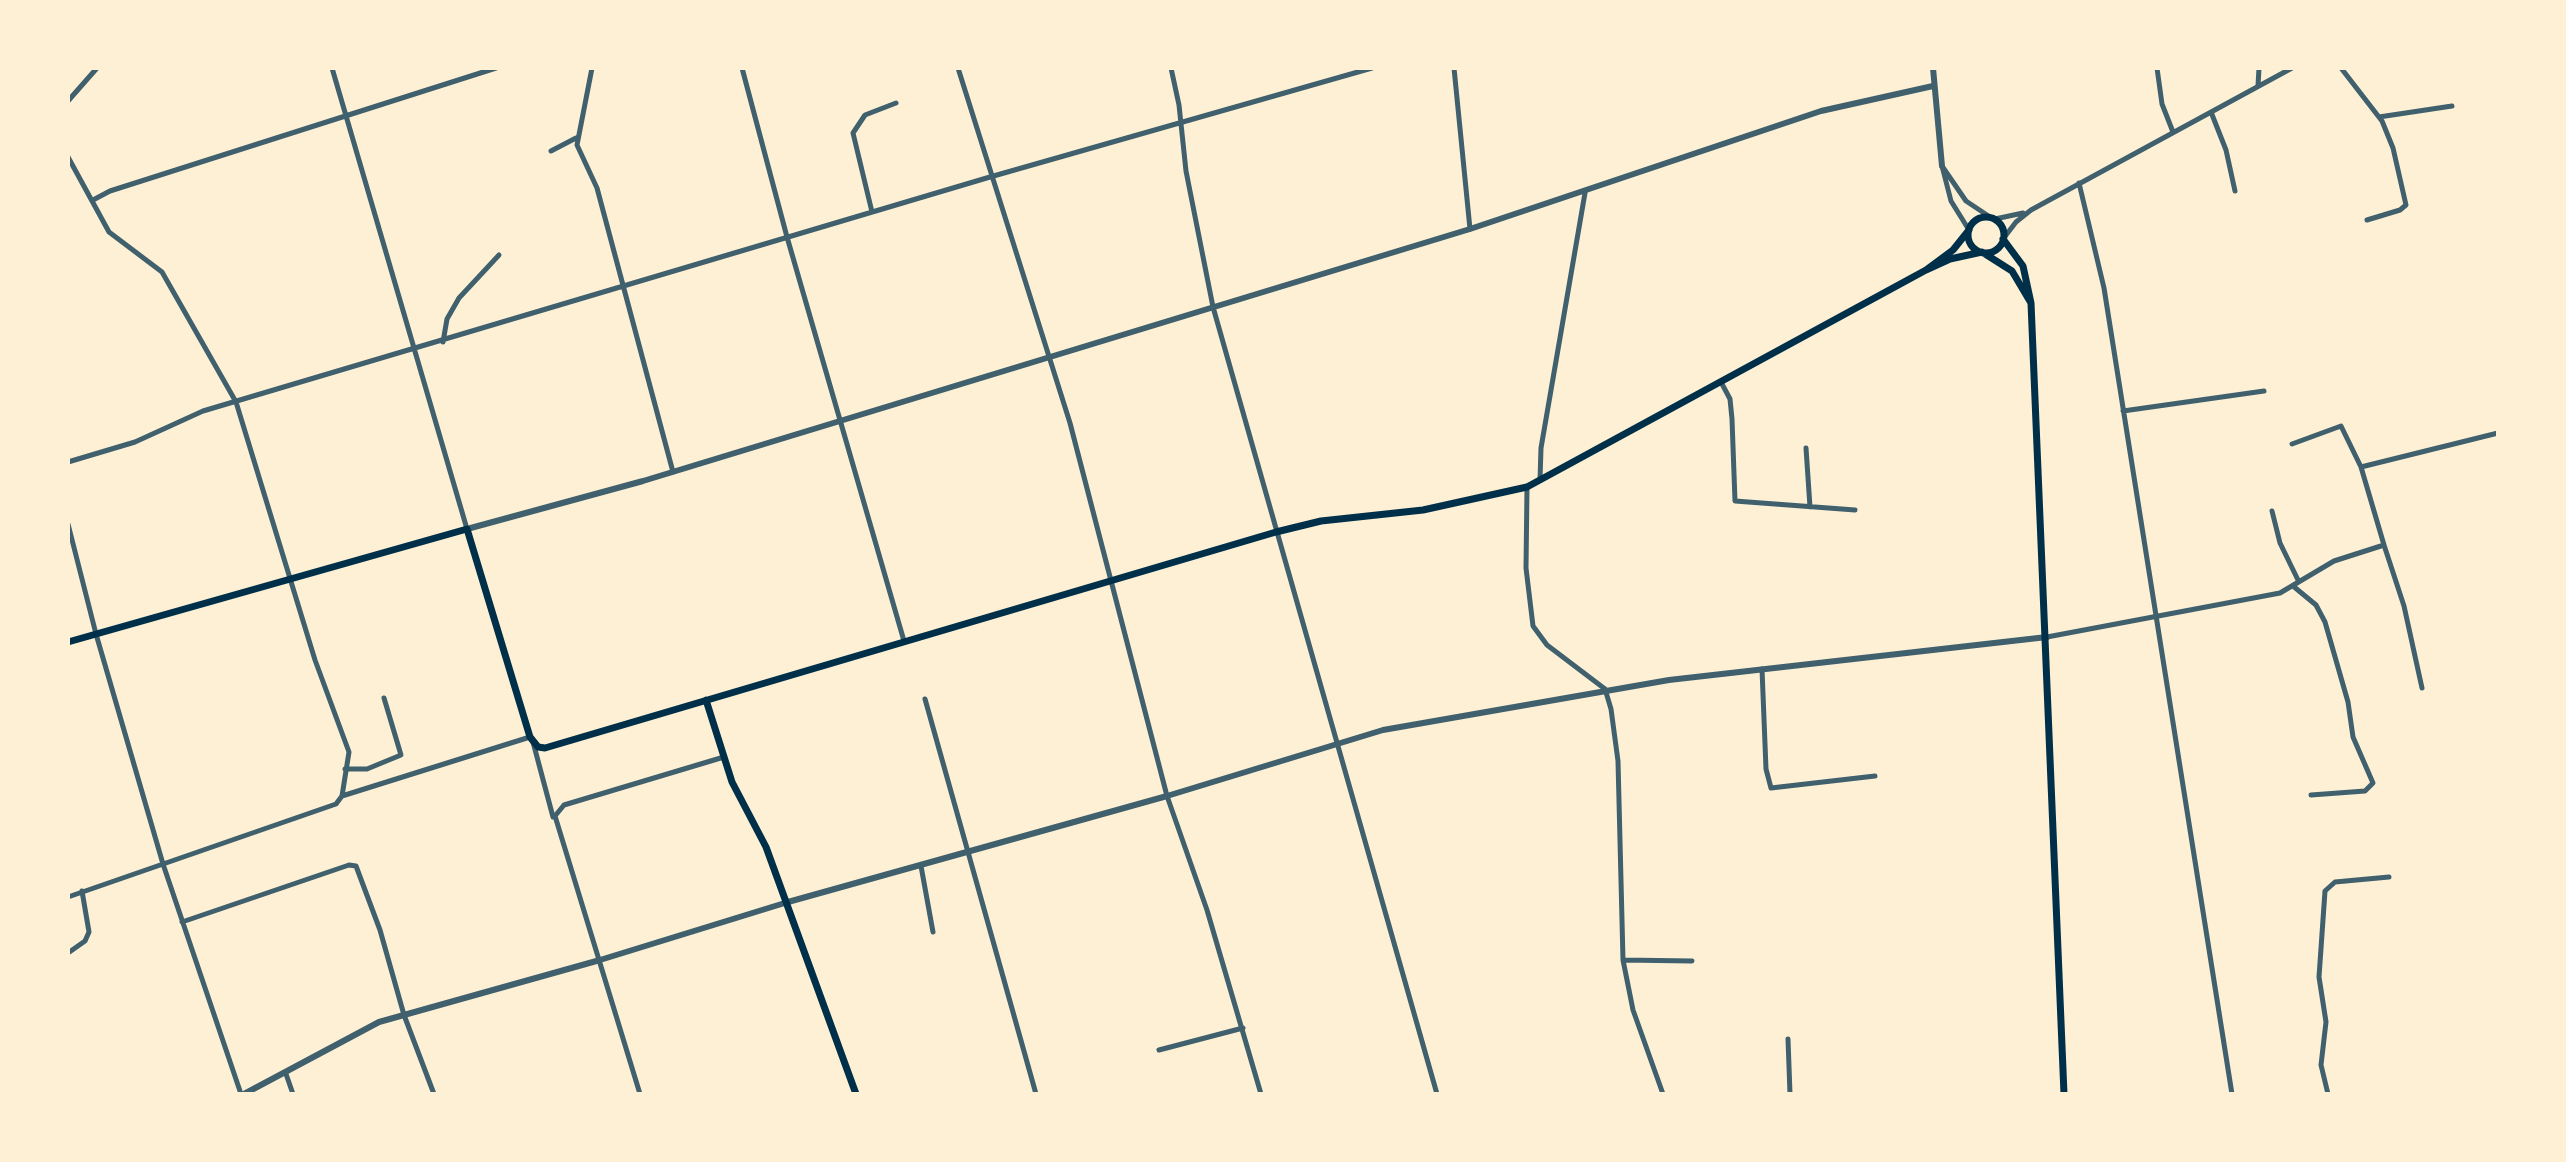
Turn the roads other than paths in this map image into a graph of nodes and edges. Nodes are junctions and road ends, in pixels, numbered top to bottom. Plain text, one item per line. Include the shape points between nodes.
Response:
1 (97, 68) edge
2 (332, 68) edge
3 (496, 68) edge
4 (592, 68) edge
5 (742, 68) edge
6 (958, 68) edge
7 (1171, 68) edge
8 (1372, 68) edge
9 (1454, 68) edge
10 (1933, 68) edge
11 (2157, 68) edge
12 (2259, 68) edge
13 (2292, 68) edge
14 (2341, 68) edge
15 (1933, 86) junction
16 (2258, 87) junction
17 (68, 101) edge
18 (896, 103) dead end
19 (2452, 106) dead end
20 (2211, 112) junction
21 (348, 117) junction
22 (2379, 117) junction
23 (1181, 123) junction
24 (2173, 132) junction
25 (576, 138) junction
26 (551, 151) dead end
27 (68, 157) edge
28 (1942, 166) junction
29 (990, 177) junction
30 (2079, 183) junction
31 (2235, 191) dead end
32 (1585, 193) junction
33 (93, 200) junction
34 (2031, 210) junction
35 (872, 212) junction
36 (1992, 218) junction
37 (2367, 220) dead end
38 (1470, 229) junction
39 (1969, 230) junction
40 (787, 237) junction
41 (2003, 239) junction
42 (1982, 252) junction
43 (499, 255) dead end
44 (1926, 270) junction
45 (621, 289) junction
46 (2031, 303) junction
47 (1213, 307) junction
48 (443, 342) junction
49 (416, 351) junction
50 (1049, 357) junction
51 (1721, 382) junction
52 (2264, 391) dead end
53 (236, 402) junction
54 (2123, 411) junction
55 (841, 421) junction
56 (2498, 433) edge
57 (2292, 444) dead end
58 (1806, 448) dead end
59 (68, 462) edge
60 (2361, 467) junction
61 (673, 472) junction
62 (1540, 481) junction
63 (1527, 487) junction
64 (1810, 507) junction
65 (1855, 510) dead end
66 (2272, 511) dead end
67 (68, 524) edge
68 (467, 529) junction
69 (1276, 532) junction
70 (2384, 545) junction
71 (290, 579) junction
72 (1112, 581) junction
73 (2296, 583) junction
74 (2154, 619) junction
75 (96, 634) junction
76 (2047, 637) junction
77 (904, 641) junction
78 (68, 642) edge
79 (1762, 669) junction
80 (2422, 688) dead end
81 (1605, 689) junction
82 (384, 698) dead end
83 (925, 699) dead end
84 (706, 700) junction
85 (531, 740) junction
86 (1336, 743) junction
87 (724, 757) junction
88 (345, 769) junction
89 (1875, 776) dead end
90 (2311, 795) dead end
91 (342, 796) junction
92 (1167, 796) junction
93 (554, 822) junction
94 (971, 853) junction
95 (163, 864) junction
96 (921, 866) junction
97 (2389, 877) dead end
98 (82, 891) junction
99 (68, 897) edge
100 (788, 902) junction
101 (182, 922) junction
102 (933, 932) dead end
103 (68, 953) edge
104 (600, 960) junction
105 (1623, 960) junction
106 (1692, 961) dead end
107 (404, 1015) junction
108 (1243, 1028) junction
109 (1788, 1039) dead end
110 (1159, 1050) dead end
111 (286, 1074) junction
112 (242, 1094) edge
113 (293, 1094) edge
114 (434, 1094) edge
115 (640, 1094) edge
116 (856, 1094) edge
117 (1036, 1094) edge
118 (1261, 1094) edge
119 (1437, 1094) edge
120 (1663, 1094) edge
121 (1790, 1094) edge
122 (2064, 1094) edge
123 (2232, 1094) edge
124 (2328, 1094) edge

1 - 17 street
2 - 21 street
3 - 21 street
4 - 25 street
5 - 40 street
6 - 29 street
7 - 23 street
8 - 23 street
9 - 38 street
10 - 15 street
11 - 24 street
12 - 16 street
13 - 16 street
14 - 22 street
15 - 28 street
15 - 32 street via 1821,111
16 - 20 street
18 - 35 street via 865,115 853,133
19 - 22 street
20 - 24 street
20 - 31 street
21 - 33 street
21 - 49 street
22 - 37 street via 2393,148 2406,205
23 - 29 street
23 - 47 street
24 - 30 street
25 - 26 street
25 - 45 street via 597,188
27 - 33 street
28 - 36 street via 1966,201
28 - 39 street via 1951,201
29 - 35 street
29 - 50 street
30 - 34 street
30 - 54 street via 2104,288
32 - 38 street
32 - 62 street via 1541,448
33 - 53 street via 99,219 120,243 162,272
34 - 36 street
34 - 41 street
35 - 40 street
36 - 39 main road via 1979,218
36 - 41 main road via 2002,226
38 - 47 street
39 - 42 main road via 1970,243
39 - 44 main road
40 - 45 street
40 - 55 street
41 - 42 main road via 1993,251
41 - 46 main road via 2023,266
42 - 44 main road
42 - 46 main road via 2012,271
43 - 48 street via 459,298 444,327
44 - 51 main road
45 - 48 street
45 - 61 street
46 - 76 main road
47 - 50 street
47 - 69 street
48 - 49 street
49 - 53 street
49 - 68 street
50 - 55 street
50 - 72 street
51 - 62 main road
51 - 64 street via 1730,399 1735,501
52 - 54 street
53 - 59 street
53 - 71 street
54 - 74 street
55 - 61 street
55 - 77 street
56 - 60 street
57 - 60 street via 2341,426
58 - 64 street
60 - 70 street
61 - 68 street
62 - 63 main road
63 - 69 main road via 1423,510 1321,521
63 - 81 street via 1526,568 1533,626 1547,645
64 - 65 street
66 - 73 street
67 - 75 street
68 - 71 main road
68 - 85 main road
69 - 72 main road
69 - 86 street
70 - 73 street via 2334,561
70 - 80 street
71 - 75 main road
71 - 88 street via 346,741
72 - 77 main road
72 - 92 street
73 - 74 street via 2260,599
73 - 90 street via 2325,622 2353,737 2373,783 2365,791
74 - 76 street
74 - 123 street
75 - 78 main road
75 - 95 street
76 - 79 street
76 - 122 main road
77 - 84 main road
79 - 81 street
79 - 89 street via 1771,788
81 - 86 street
81 - 105 street via 1618,761
82 - 88 street via 401,755 367,769
83 - 94 street
84 - 85 main road via 545,748
84 - 87 main road
85 - 91 street
85 - 93 street
86 - 92 street
86 - 119 street
87 - 93 street via 564,805
87 - 100 main road
88 - 91 street
91 - 95 street via 336,804
92 - 94 street
92 - 108 street
93 - 104 street
94 - 96 street
94 - 117 street
95 - 98 street
95 - 101 street
96 - 100 street
96 - 102 street
97 - 124 street via 2335,882 2325,891 2319,968 2326,1022 2321,1065
98 - 99 street
98 - 103 street via 89,932
100 - 104 street
100 - 116 main road
101 - 107 street via 356,866
101 - 112 street
104 - 107 street
104 - 115 street
105 - 106 street
105 - 120 street via 1633,1010
107 - 111 street via 360,1031
107 - 114 street
108 - 110 street
108 - 118 street
109 - 121 street
111 - 112 street
111 - 113 street

